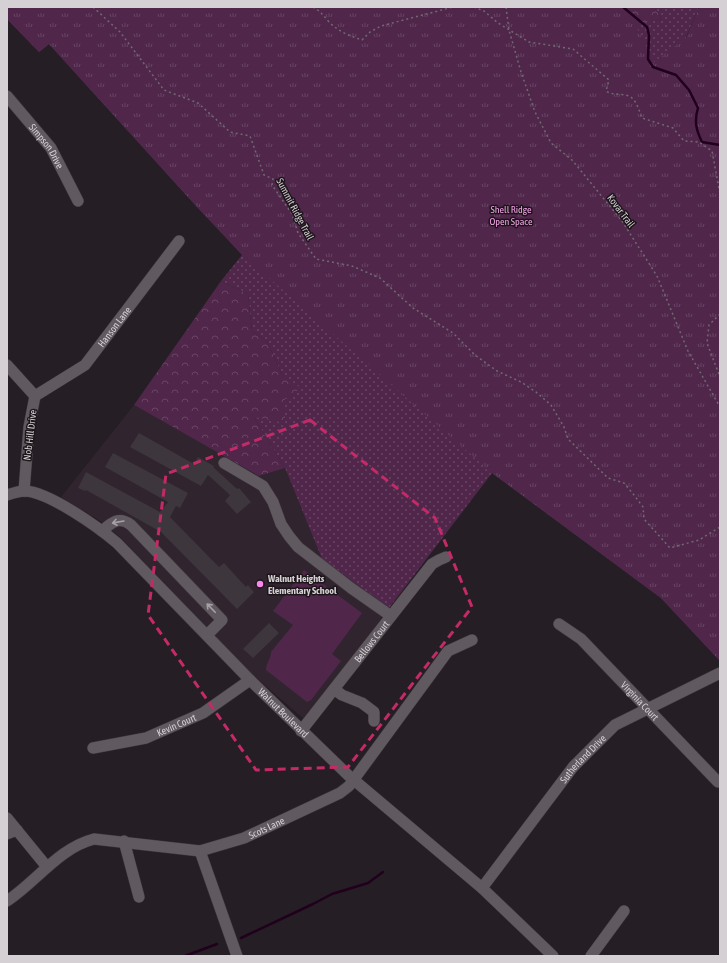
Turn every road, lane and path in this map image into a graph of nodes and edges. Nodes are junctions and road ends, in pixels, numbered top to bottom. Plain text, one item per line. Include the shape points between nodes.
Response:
1 (93, 7) edge
2 (313, 7) edge
3 (453, 7) edge
4 (474, 7) edge
5 (506, 7) edge
6 (509, 30) junction
7 (7, 96) edge
8 (720, 194) edge
9 (78, 201) dead end
10 (179, 241) dead end
11 (720, 314) edge
12 (7, 365) edge
13 (720, 377) edge
14 (35, 396) junction
15 (720, 406) edge
16 (224, 463) dead end
17 (24, 491) junction
18 (7, 495) edge
19 (720, 526) edge
20 (102, 531) junction
21 (446, 557) dead end
22 (392, 616) junction
23 (559, 624) dead end
24 (207, 635) junction
25 (472, 640) dead end
26 (720, 673) edge
27 (250, 680) junction
28 (334, 689) junction
29 (648, 708) junction
30 (374, 721) dead end
31 (302, 731) junction
32 (93, 748) dead end
33 (353, 780) junction
34 (718, 782) dead end
35 (7, 818) edge
36 (12, 832) edge
37 (124, 841) junction
38 (200, 851) junction
39 (47, 866) junction
40 (482, 888) junction
41 (139, 897) dead end
42 (7, 901) edge
43 (624, 911) dead end
44 (237, 956) edge
45 (553, 956) edge
46 (591, 956) edge

1 - 19 path, Summit Ridge Trail via 120,32 164,90 198,103 230,132 250,136 264,175 273,179 272,185 292,214 298,233 316,259 352,266 380,278 413,308 453,333 475,355 536,392 551,405 568,439 608,478 624,483 644,506 644,519 670,548 699,540
2 - 3 path via 346,35 362,40 381,26
4 - 6 path via 484,11
5 - 6 path, Kovar Trail
6 - 8 path via 530,42 573,50 608,80 606,91 629,96 637,104 642,118 673,128 684,141 699,142 712,151
6 - 15 path, Kovar Trail via 535,112 551,144 572,160 622,221 657,276 688,351
7 - 9 street, Simpson Drive via 51,148
10 - 14 street, Hanson Lane via 85,365
11 - 13 path via 709,325 707,343
12 - 14 street, Nob Hill Drive
14 - 17 street, Nob Hill Drive via 29,427
16 - 22 street via 263,486 282,524 298,547
17 - 18 street, Walnut Boulevard
17 - 20 street, Walnut Boulevard via 48,498
20 - 24 street, Walnut Boulevard
24 -> 20 street via 222,620 131,525 118,520
21 - 22 street, Bellows Court via 432,564
22 - 28 street, Bellows Court
23 - 29 street, Virginia Court via 581,639
24 - 27 street, Walnut Boulevard
25 - 33 street, Scots Lane via 448,651
26 - 29 street, Sutherland Drive
27 - 31 street, Walnut Boulevard
27 - 32 street, Kevin Court via 203,713 146,738
28 - 30 street via 374,712
28 - 31 street, Bellows Court
29 - 34 street, Virginia Court
29 - 40 street, Sutherland Drive via 615,725 573,767
31 - 33 street, Walnut Boulevard
33 - 38 street, Scots Lane via 340,793 244,838
33 - 40 street, Walnut Boulevard
35 - 36 street
36 - 39 street
37 - 38 street, Scots Lane
37 - 39 street, Scots Lane via 94,838 81,842
37 - 41 street
38 - 44 street
39 - 42 street, Scots Lane via 22,891
40 - 45 street, Walnut Boulevard
43 - 46 street

